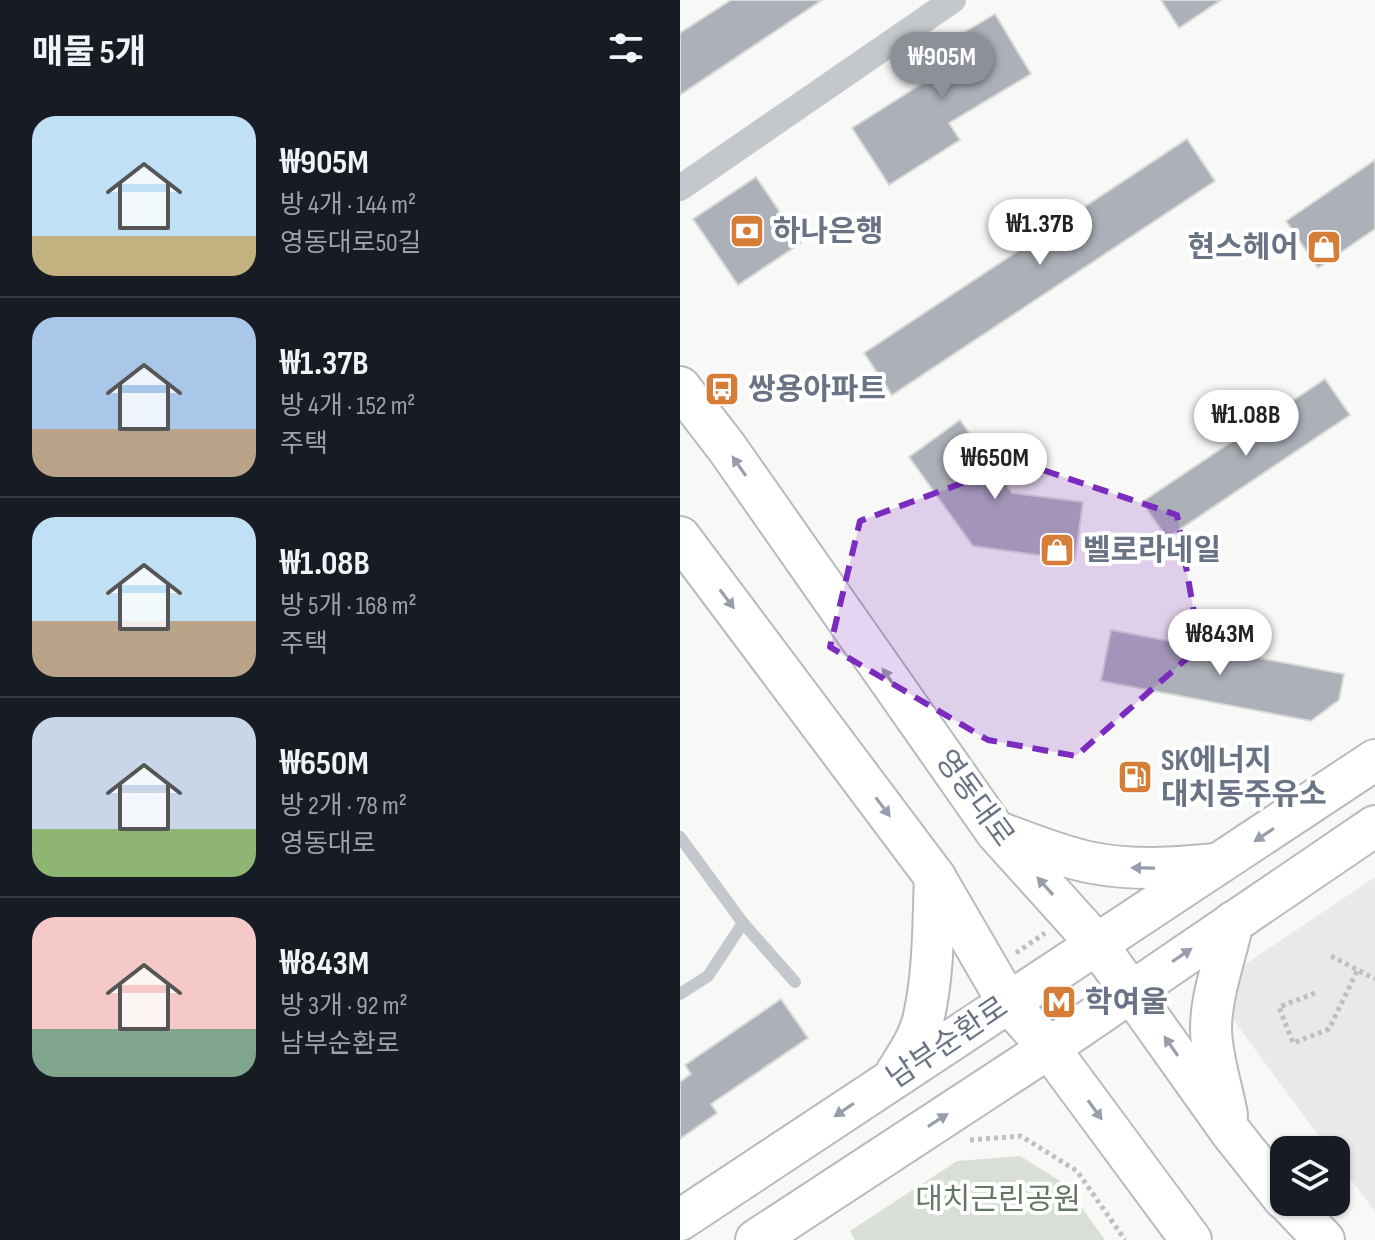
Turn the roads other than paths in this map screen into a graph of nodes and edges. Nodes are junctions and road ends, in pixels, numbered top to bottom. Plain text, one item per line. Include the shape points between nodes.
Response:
1 (953, 0) edge
2 (680, 188) edge
3 (680, 387) edge
4 (680, 537) edge
5 (1375, 760) edge
6 (1375, 826) edge
7 (996, 832) junction
8 (680, 837) edge
9 (1221, 863) junction
10 (935, 877) junction
11 (1233, 922) junction
12 (743, 923) junction
13 (1097, 944) junction
14 (795, 982) dead end
15 (1130, 991) junction
16 (680, 994) edge
17 (1007, 1001) junction
18 (1049, 1048) junction
19 (895, 1076) junction
20 (1230, 1131) junction
21 (1270, 1180) edge
22 (1297, 1216) edge
23 (1301, 1216) edge
24 (680, 1220) edge
25 (1190, 1239) edge
26 (756, 1240) edge
27 (1314, 1240) edge
28 (1324, 1240) edge

1 - 2 street
7 -> 3 main road, 영동대로
4 -> 10 main road
5 -> 9 main road, 남부순환로
6 - 11 main road, 남부순환로
9 -> 7 main road via 1124,868 1090,863
13 -> 7 main road, 영동대로
8 - 12 lane
9 - 13 main road, 남부순환로
10 - 17 main road
10 - 19 main road via 924,1018
15 -> 11 main road, 남부순환로
11 - 20 main road via 1211,1026
12 - 14 lane
12 - 16 lane via 708,976
13 - 15 main road, 영동대로
13 - 17 main road, 남부순환로
15 - 18 main road, 남부순환로
20 -> 15 main road, 영동대로
17 - 18 main road
17 - 19 main road, 남부순환로
18 -> 25 main road
26 -> 18 main road, 남부순환로
19 -> 24 main road, 남부순환로
20 - 21 main road, 영동대로
22 - 27 main road, 영동대로
23 - 28 main road

